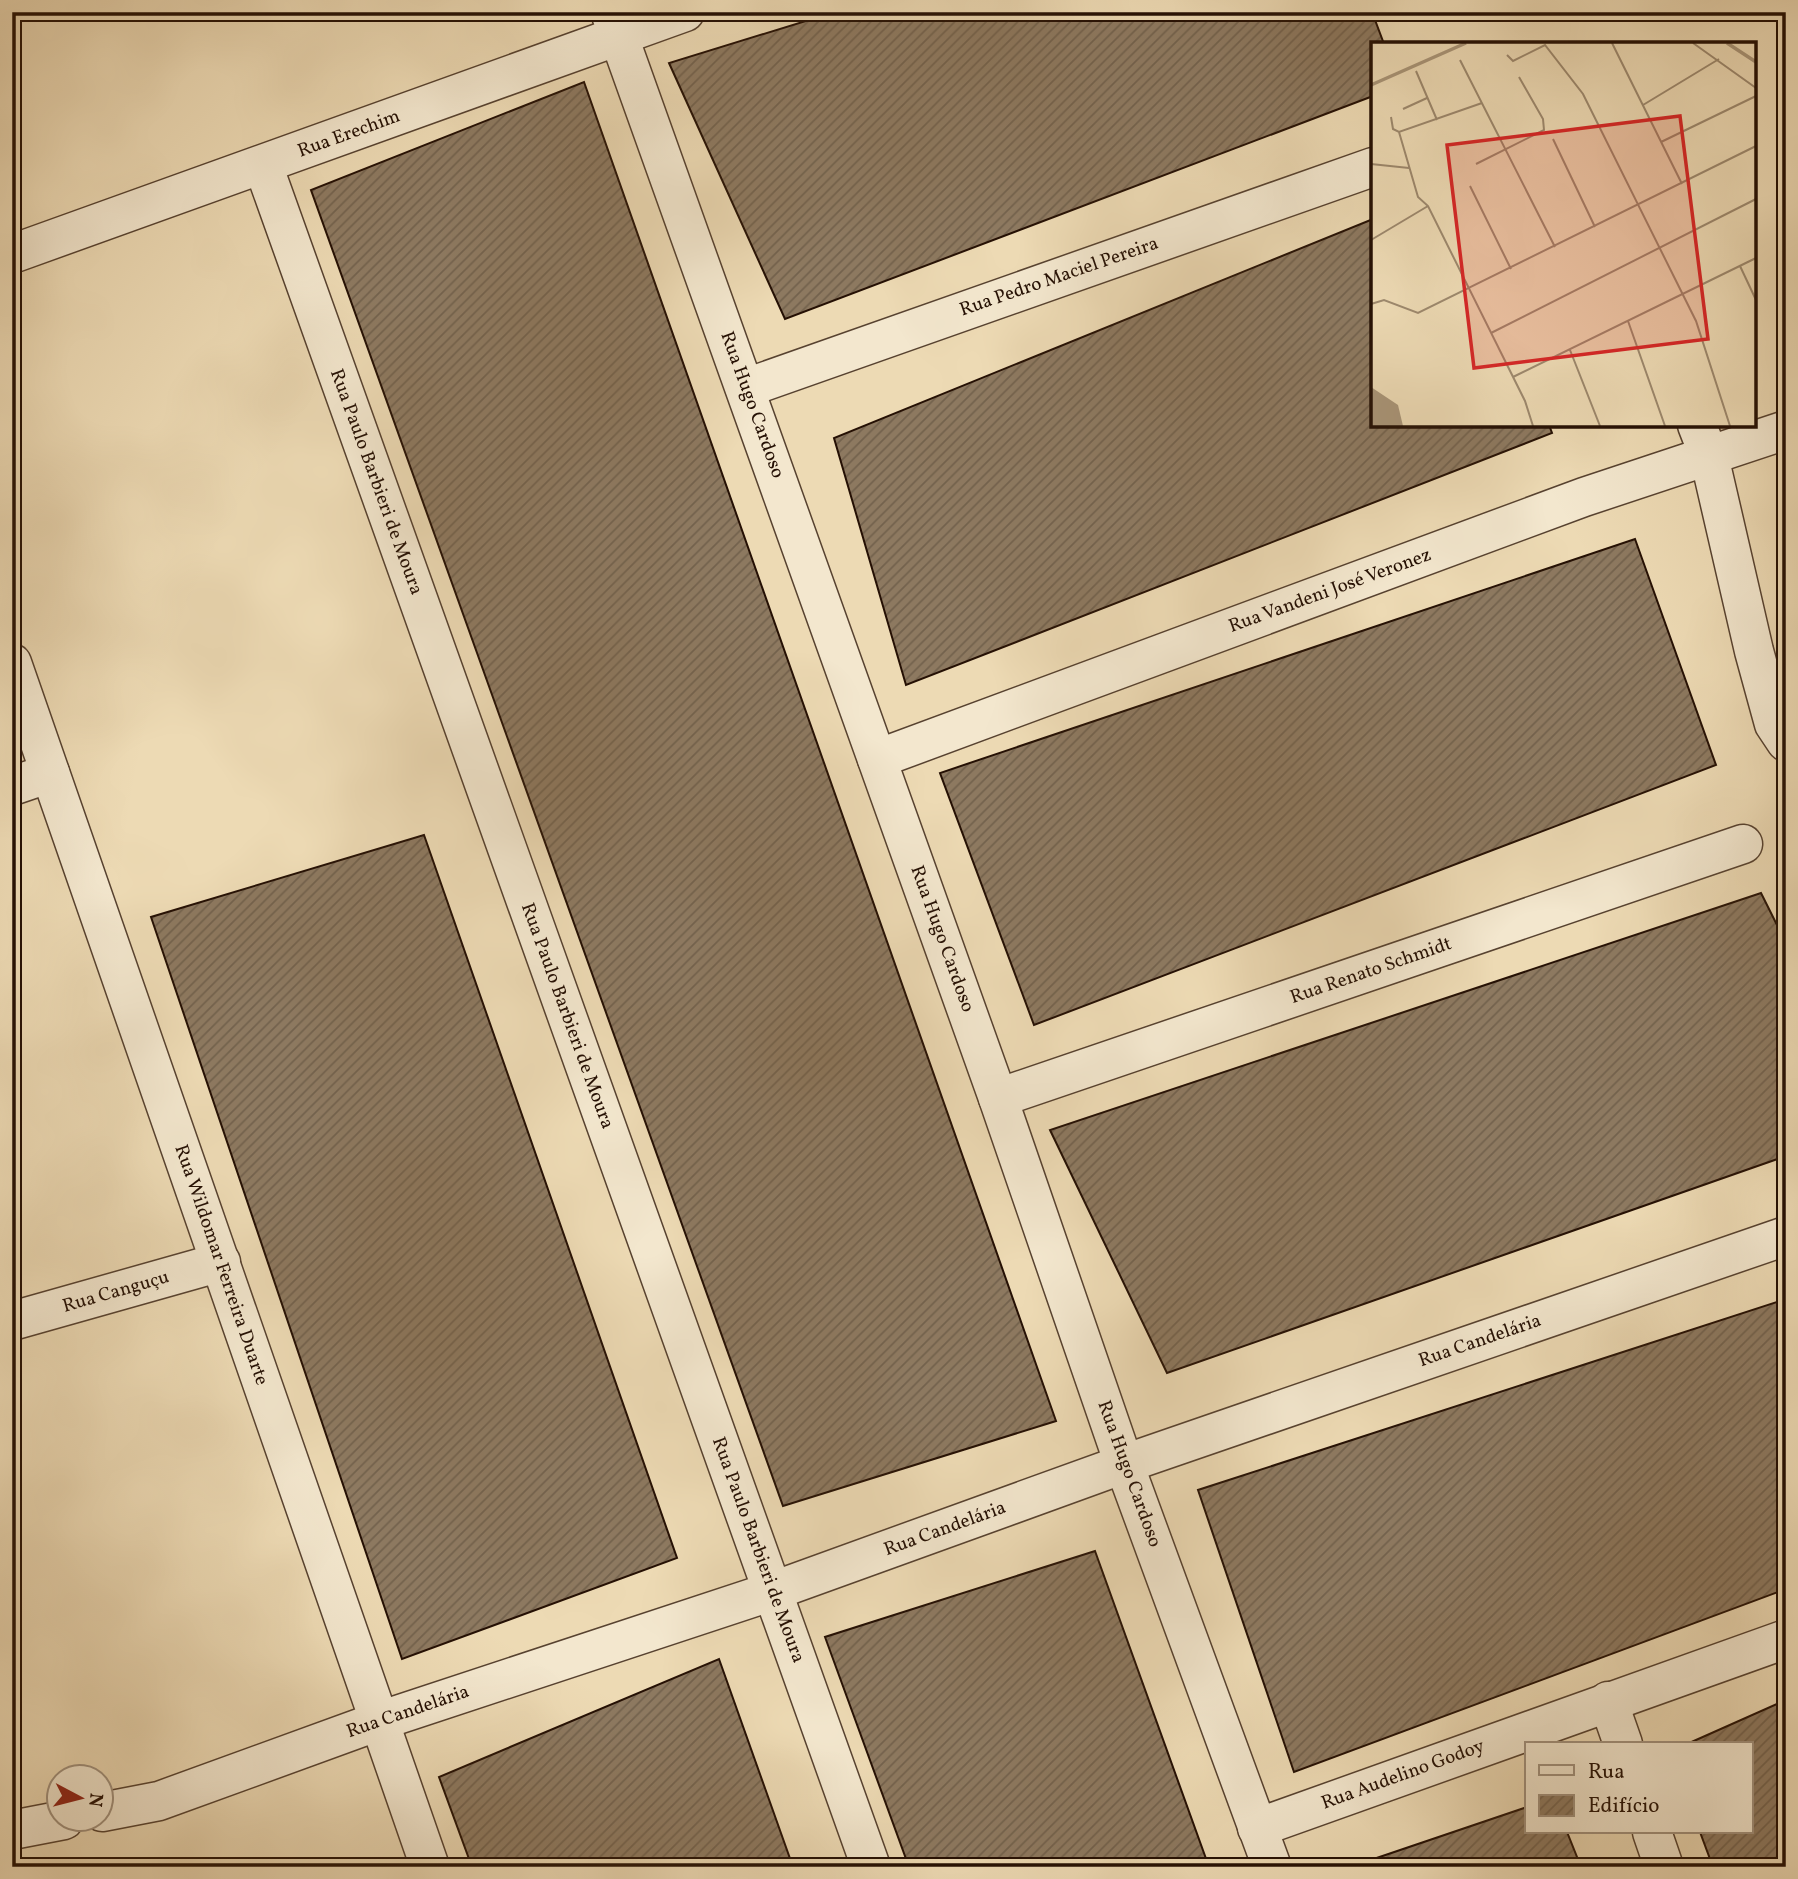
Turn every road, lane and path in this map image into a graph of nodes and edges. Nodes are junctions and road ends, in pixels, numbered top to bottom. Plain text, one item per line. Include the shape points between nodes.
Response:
1 (685, 12) edge
2 (614, 24) edge
3 (263, 165) junction
4 (1371, 168) edge
5 (12, 254) edge
6 (746, 388) junction
7 (1786, 430) edge
8 (1703, 440) edge
9 (12, 663) edge
10 (1786, 742) edge
11 (877, 759) junction
12 (50, 772) junction
13 (12, 786) edge
14 (1743, 844) dead end
15 (998, 1098) junction
16 (1786, 1236) edge
17 (221, 1262) junction
18 (12, 1321) edge
19 (1124, 1464) junction
20 (772, 1591) junction
21 (1786, 1639) edge
22 (1608, 1701) junction
23 (379, 1721) junction
24 (1622, 1742) edge
25 (116, 1809) edge
26 (46, 1823) edge
27 (1257, 1828) junction
28 (12, 1830) edge
29 (1654, 1834) edge
30 (430, 1867) edge
31 (871, 1867) edge
32 (1272, 1867) edge
33 (1664, 1867) edge

1 - 2 street, Rua Erechim
2 - 3 street, Rua Erechim
2 - 6 street, Rua Hugo Cardoso
3 - 5 street, Rua Erechim
3 - 20 street, Rua Paulo Barbieri de Moura
4 - 6 street, Rua Pedro Maciel Pereira
6 - 11 street, Rua Hugo Cardoso
7 - 8 street, Rua Vandeni José Veronez
8 - 10 street via 1774,724
8 - 11 street, Rua Vandeni José Veronez via 1571,502
9 - 12 street, Rua Wildomar Ferreira Duarte
11 - 15 street, Rua Hugo Cardoso
12 - 13 street
12 - 17 street, Rua Wildomar Ferreira Duarte
14 - 15 street, Rua Renato Schmidt
15 - 19 street, Rua Hugo Cardoso
16 - 19 street, Rua Candelária
17 - 18 street, Rua Canguçu
17 - 23 street, Rua Wildomar Ferreira Duarte
19 - 20 street, Rua Candelária
19 - 27 street, Rua Hugo Cardoso
20 - 23 street, Rua Candelária
20 - 31 street, Rua Paulo Barbieri de Moura
21 - 22 street, Rua Audelino Godoy
22 - 24 street
22 - 27 street, Rua Audelino Godoy
23 - 25 street, Rua Candelária via 159,1801
23 - 30 street, Rua Wildomar Ferreira Duarte
26 - 28 street
27 - 32 street, Rua Hugo Cardoso
29 - 33 street

